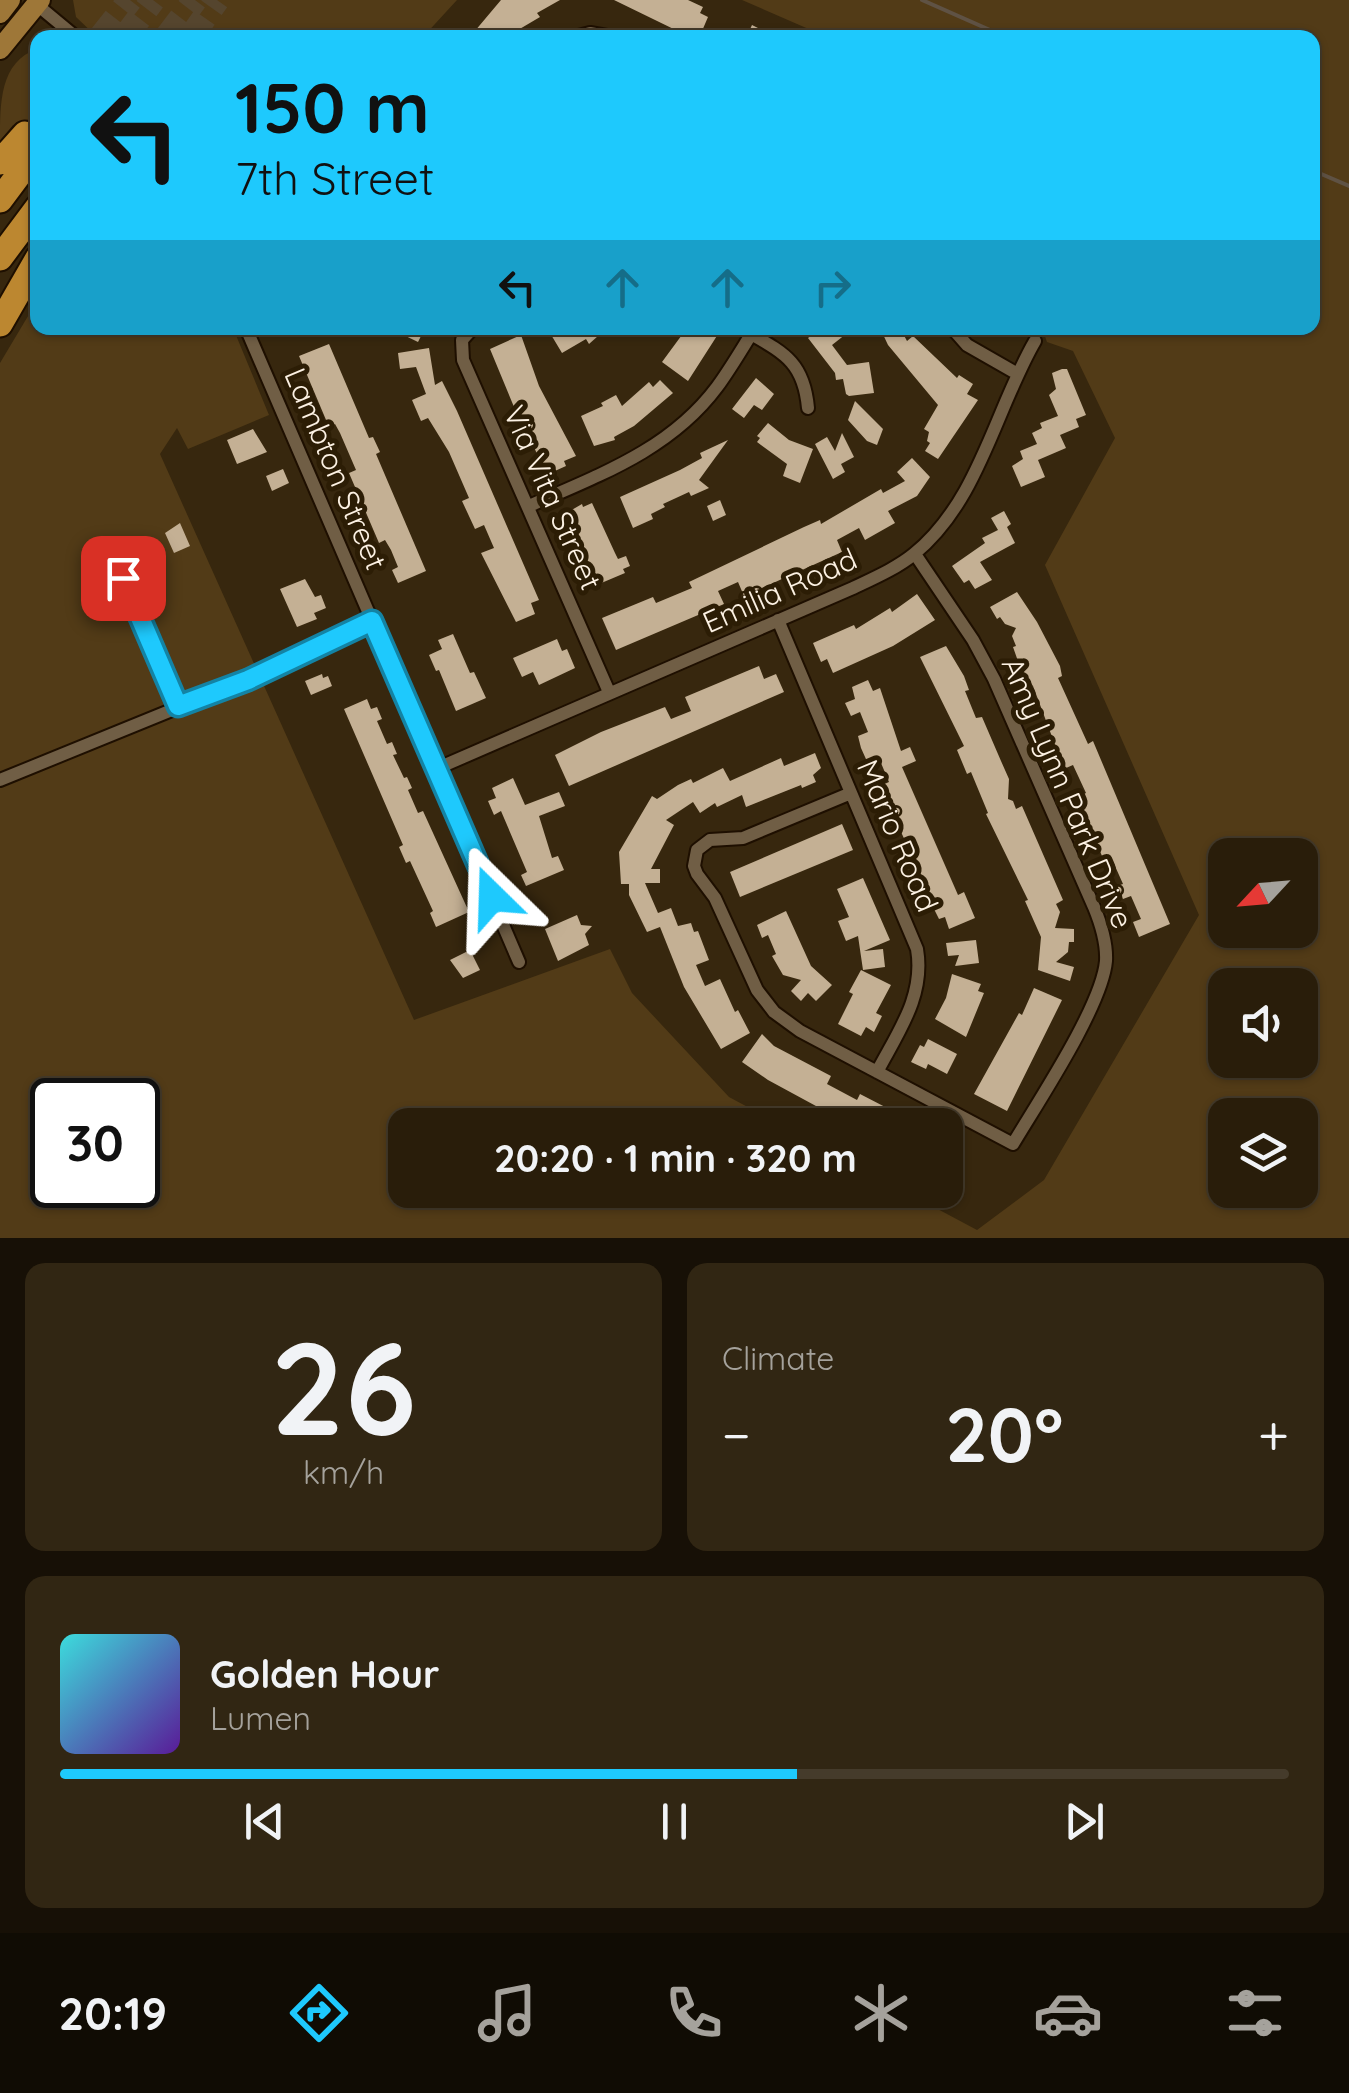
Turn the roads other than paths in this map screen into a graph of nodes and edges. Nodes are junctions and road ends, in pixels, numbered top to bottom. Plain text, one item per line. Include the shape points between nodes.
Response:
1 (10, 0) edge
2 (38, 2) edge
3 (0, 13) edge
4 (68, 30) edge
5 (0, 48) edge
6 (30, 142) edge
7 (30, 143) edge
8 (0, 162) edge
9 (0, 200) edge
10 (30, 217) edge
11 (0, 258) edge
12 (30, 272) edge
13 (0, 324) edge
14 (249, 335) edge
15 (467, 335) edge
16 (750, 335) edge
17 (758, 335) edge
18 (958, 335) edge
19 (1035, 341) dead end
20 (1016, 373) junction
21 (808, 408) dead end
22 (529, 506) junction
23 (109, 546) dead end
24 (915, 554) junction
25 (778, 620) junction
26 (372, 621) junction
27 (609, 692) junction
28 (178, 706) junction
29 (438, 768) junction
30 (0, 780) edge
31 (851, 793) junction
32 (519, 962) dead end
33 (877, 1072) junction

1 - 3 main road
2 - 4 street
2 - 5 main road
6 - 8 highway
7 - 9 highway
10 - 11 highway
12 - 13 highway
14 - 26 street, Lambton Street
15 - 22 street, Via Vita Street via 463,360
16 - 22 street via 717,388 671,435 621,466
17 - 21 street via 792,360
18 - 20 street
19 - 20 street, Emilia Road
20 - 24 street, Emilia Road via 971,480
22 - 27 street, Via Vita Street
23 - 28 street
24 - 25 street, Emilia Road
24 - 33 street, Amy Lynn Park Drive via 994,679 1094,907 1106,965 1068,1050 1013,1144
25 - 27 street, Emilia Road
25 - 31 street, Mario Road
26 - 28 street
26 - 29 street, Lambton Street
27 - 29 street, Emilia Road
28 - 30 street
29 - 32 street, Lambton Street
31 - 33 street, Mario Road via 920,966 910,1011
31 - 33 street, Amy Lynn Park Drive via 744,838 710,840 696,850 694,866 766,1003 800,1031

